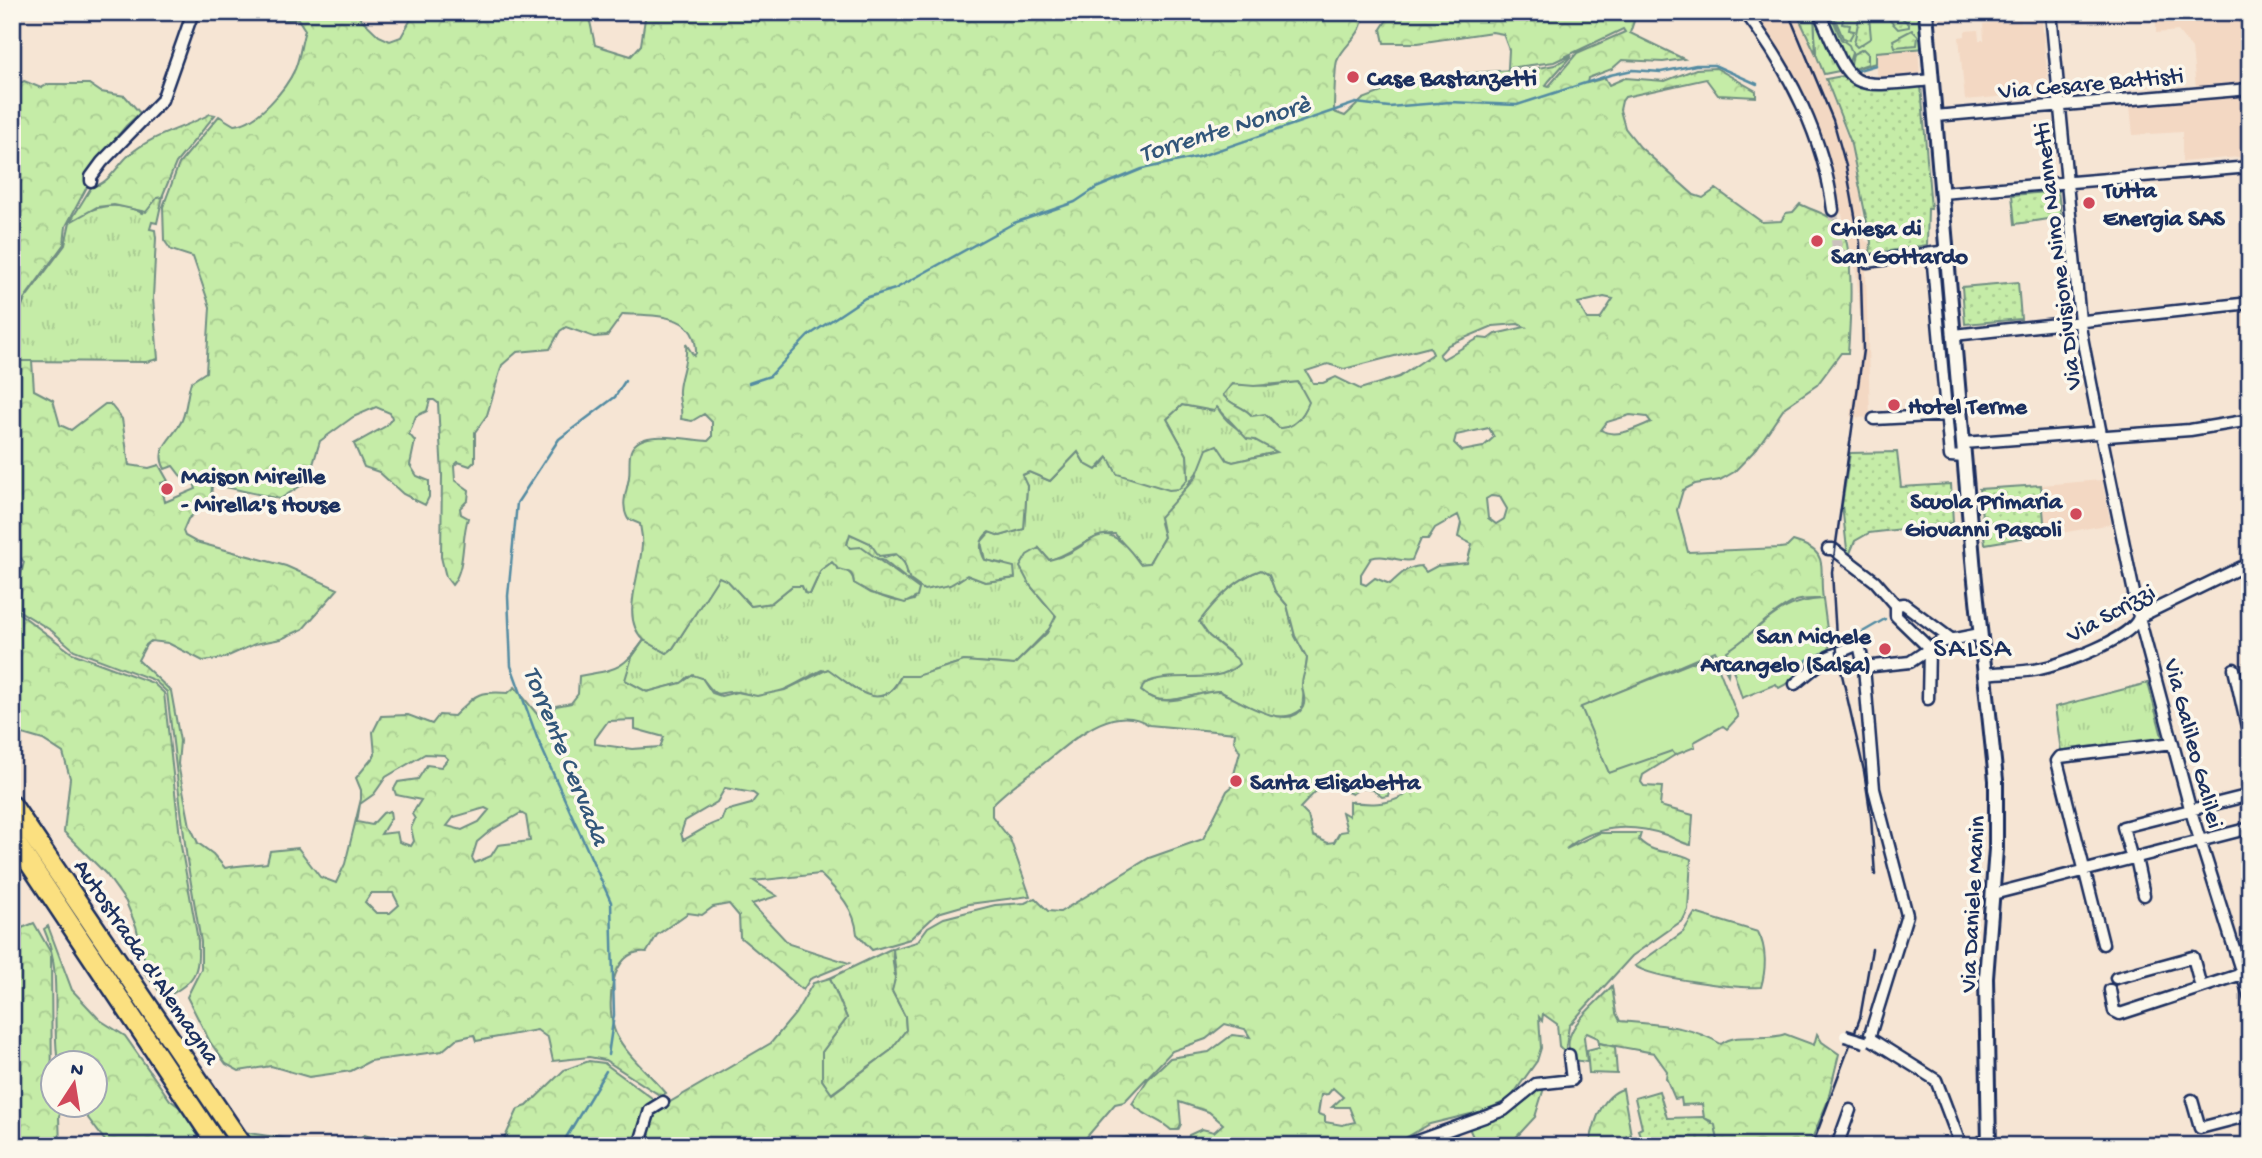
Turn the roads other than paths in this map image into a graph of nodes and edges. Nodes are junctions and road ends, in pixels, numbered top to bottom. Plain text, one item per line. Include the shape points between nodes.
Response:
1 (193, 12) edge
2 (1745, 12) edge
3 (1819, 12) edge
4 (1926, 12) edge
5 (2051, 12) edge
6 (1932, 80) junction
7 (2250, 89) edge
8 (2059, 105) junction
9 (1935, 116) junction
10 (2250, 167) edge
11 (91, 181) dead end
12 (2069, 183) junction
13 (1942, 193) junction
14 (1833, 210) tunnel mouth
15 (1947, 251) junction
16 (1932, 253) junction
17 (1867, 262) tunnel mouth
18 (2250, 303) edge
19 (2080, 321) junction
20 (1954, 335) junction
21 (1946, 414) junction
22 (1961, 414) junction
23 (1874, 419) dead end
24 (2250, 421) edge
25 (2101, 434) junction
26 (1963, 443) junction
27 (1958, 457) junction
28 (1828, 550) dead end
29 (2250, 563) edge
30 (1896, 605) junction
31 (2139, 617) junction
32 (1980, 634) junction
33 (1951, 639) junction
34 (1929, 648) junction
35 (1864, 667) junction
36 (2234, 669) dead end
37 (1984, 674) junction
38 (1794, 684) dead end
39 (1928, 699) dead end
40 (2250, 740) edge
41 (2173, 743) junction
42 (2250, 794) edge
43 (12, 805) edge
44 (2190, 808) junction
45 (2250, 828) edge
46 (12, 837) edge
47 (2198, 840) junction
48 (2134, 858) junction
49 (2084, 872) junction
50 (1993, 894) junction
51 (2144, 895) dead end
52 (2103, 944) dead end
53 (2244, 968) edge
54 (2116, 978) dead end
55 (2201, 987) junction
56 (2110, 990) dead end
57 (2250, 999) edge
58 (1843, 1035) dead end
59 (1890, 1052) junction
60 (1570, 1055) dead end
61 (2192, 1100) dead end
62 (663, 1102) dead end
63 (1850, 1110) dead end
64 (2250, 1115) edge
65 (1989, 1141) edge
66 (218, 1146) edge
67 (243, 1146) edge
68 (639, 1146) edge
69 (1403, 1146) edge
70 (1837, 1146) edge
71 (1961, 1146) edge
72 (1975, 1146) edge

1 - 11 street via 162,100 102,162
2 - 14 street via 1766,39 1800,103 1823,162
3 - 6 street via 1853,80 1875,85
4 - 6 street, Via Daniele Manin
5 - 8 street, Via Divisione Nino Nannetti
6 - 9 street, Via Daniele Manin
7 - 8 street, Via Cesare Battisti
8 - 9 street, Via Cesare Battisti
8 - 12 street, Via Divisione Nino Nannetti
9 - 13 street, Via Daniele Manin
10 - 12 street
12 - 13 street
12 - 19 street, Via Divisione Nino Nannetti
13 - 15 street, Via Daniele Manin
15 - 16 street
15 - 20 street, Via Daniele Manin
16 - 17 street
16 - 21 street
18 - 19 street
19 - 20 street
19 - 25 street, Via Divisione Nino Nannetti
20 - 22 street, Via Daniele Manin
21 - 22 street
21 - 23 street
21 - 27 street
22 - 26 street, Via Daniele Manin
24 - 25 street via 2190,430
25 - 26 street
25 - 31 street, Via Divisione Nino Nannetti
26 - 27 street, Via Daniele Manin
27 - 32 street, Via Daniele Manin
28 - 30 street via 1867,574
29 - 31 street, Via Scrizzi
30 - 33 street via 1904,604
30 - 34 street via 1896,616
31 - 37 street, Via Scrizzi via 2128,631 2065,661 2036,670
31 - 41 street, Via Galileo Galilei
32 - 33 street
32 - 37 street, Via Daniele Manin
33 - 34 street
34 - 35 street via 1910,663
34 - 39 street
35 - 38 street via 1856,644 1828,657
35 - 59 street via 1874,789 1907,915 1869,1038
36 - 40 street
37 - 50 street, Via Daniele Manin via 1997,798
41 - 44 street, Via Galileo Galilei
41 - 49 street via 2060,757 2057,766
42 - 44 street
43 - 67 highway, Autostrada d'Alemagna
44 - 47 street, Via Galileo Galilei
44 - 48 street via 2123,827
45 - 47 street
46 - 66 highway, Autostrada d'Alemagna
47 - 48 street
47 - 53 street, Via Galileo Galilei
48 - 49 street
48 - 51 street
49 - 50 street
49 - 52 street
50 - 65 street, Via Daniele Manin via 1986,978
53 - 55 street
53 - 57 street, Via Galileo Galilei
54 - 55 street via 2193,957
55 - 56 street via 2120,1014 2114,1011
58 - 59 street, bridge
59 - 71 street via 1936,1080
60 - 69 street via 1572,1080 1536,1084 1504,1110
61 - 64 street via 2200,1128
62 - 68 street via 650,1110
63 - 70 street
65 - 72 street

